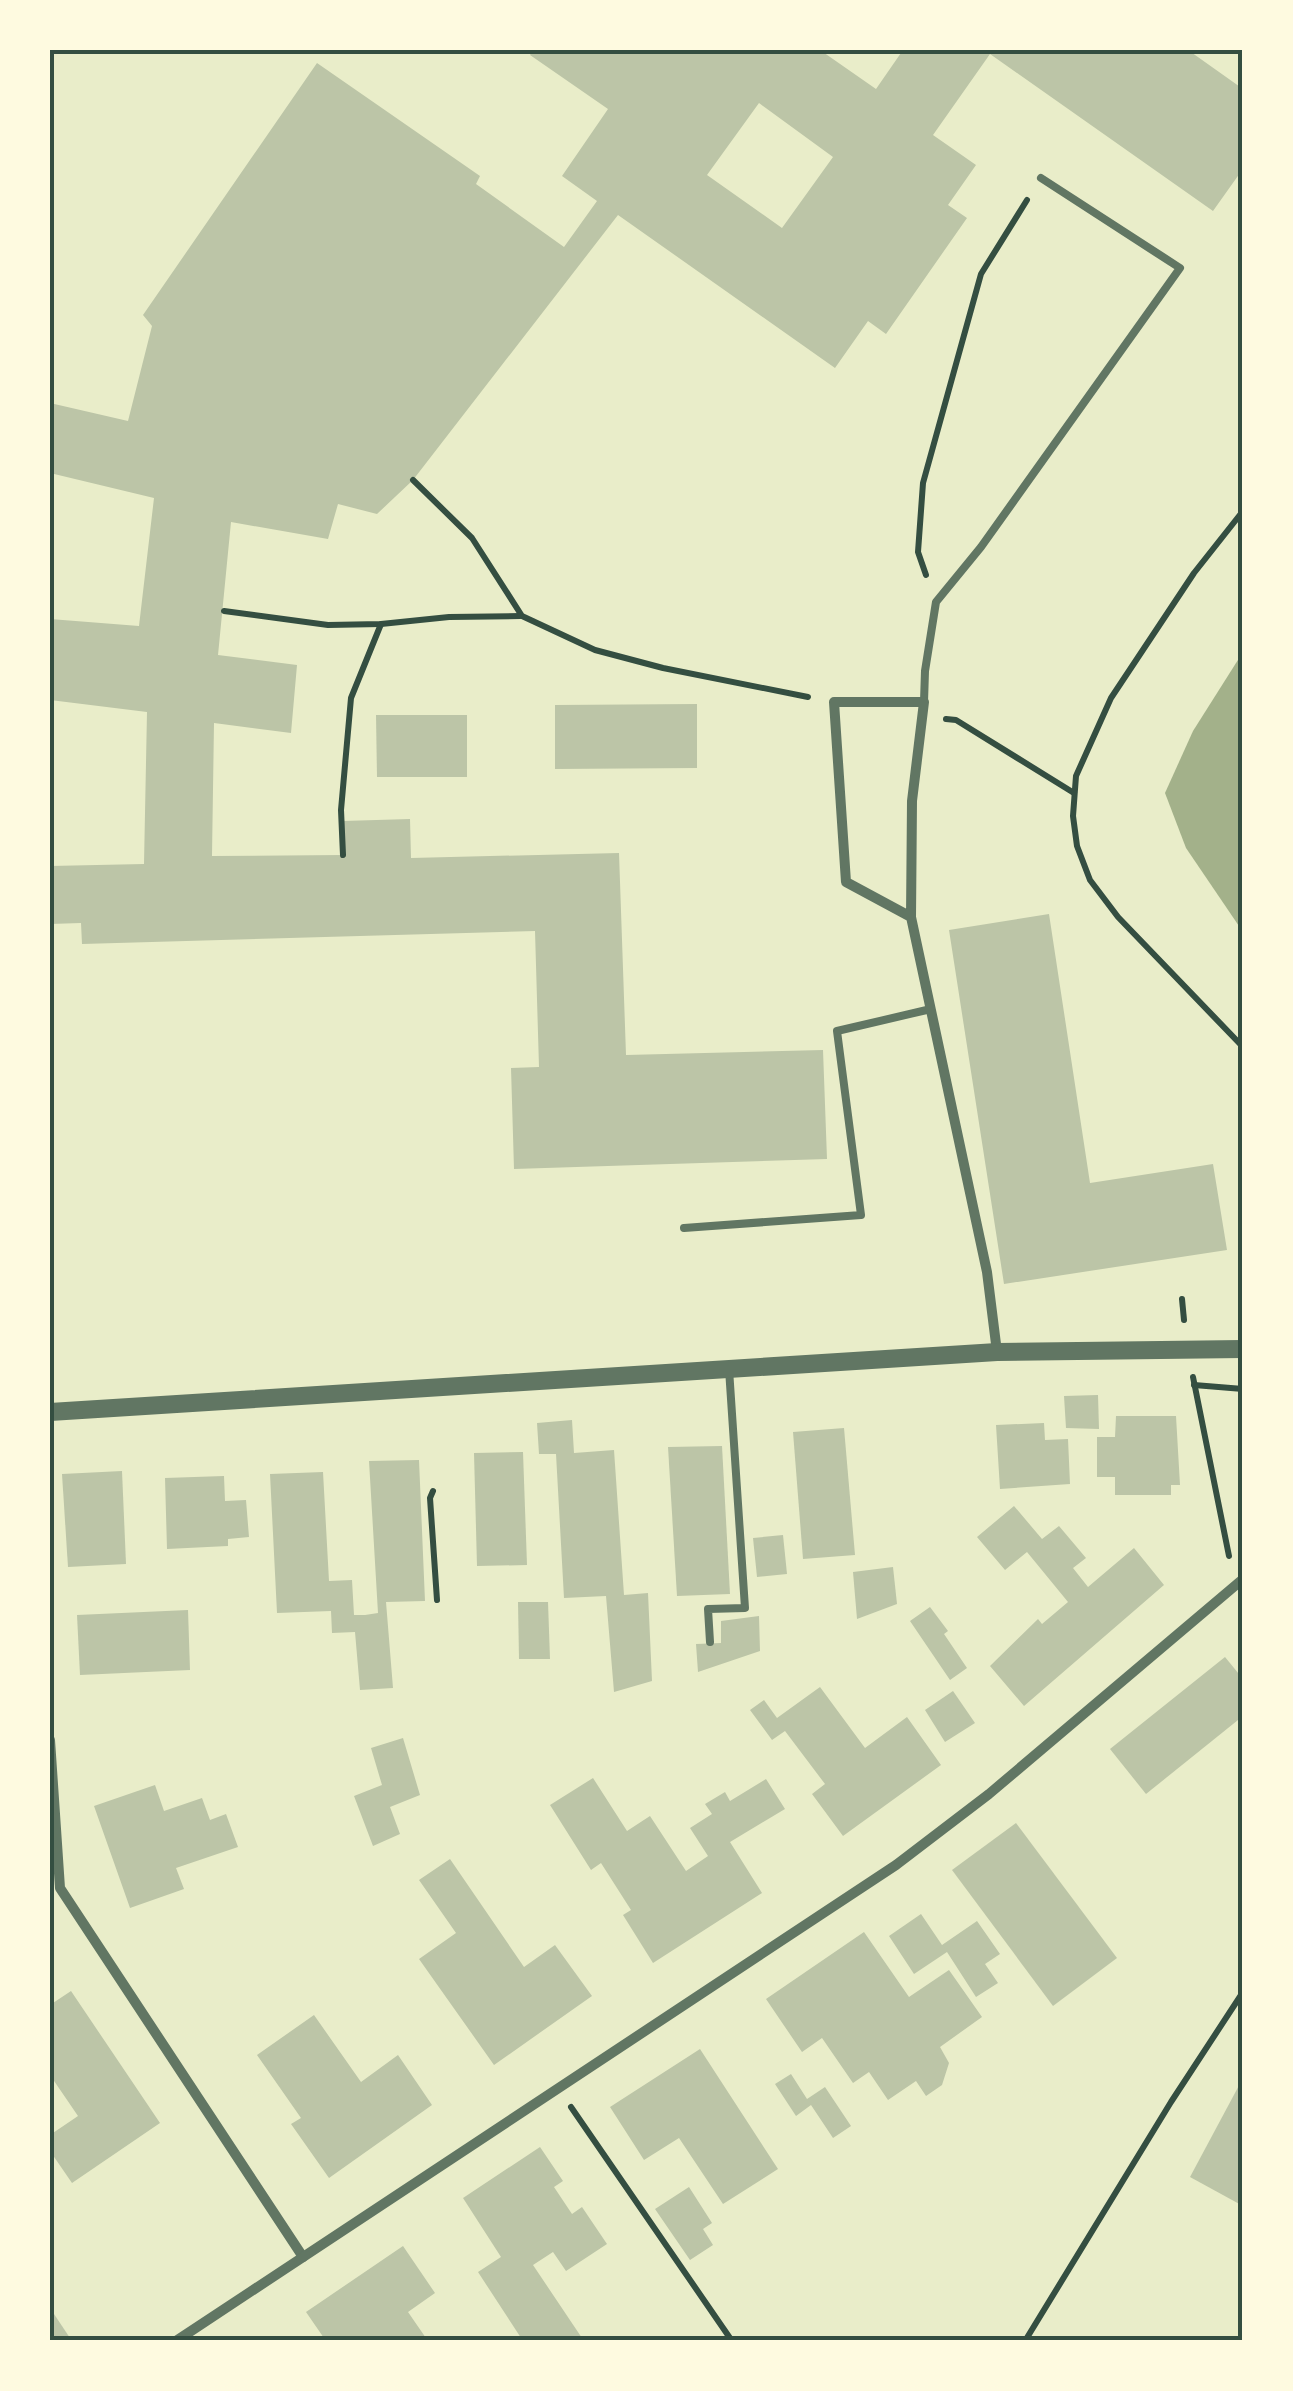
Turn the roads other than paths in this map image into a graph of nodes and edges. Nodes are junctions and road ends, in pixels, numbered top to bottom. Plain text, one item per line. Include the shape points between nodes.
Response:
1 (1041, 178) road end
2 (924, 702) junction
3 (911, 917) junction
4 (931, 1009) junction
5 (684, 1228) dead end
6 (1243, 1349) edge
7 (997, 1352) junction
8 (730, 1368) junction
9 (50, 1412) edge
10 (1239, 1583) edge
11 (710, 1642) dead end
12 (50, 1740) edge
13 (55, 1889) edge
14 (303, 2258) junction
15 (176, 2341) edge

1 - 2 lane via 1180,268 936,602
2 - 3 street via 912,801
2 - 3 street via 834,702 846,882
3 - 4 street
4 - 5 lane via 837,1031 861,1215
4 - 7 street via 987,1272
6 - 7 street
7 - 8 street
8 - 9 street
8 - 11 lane via 745,1608 708,1609
10 - 14 street via 896,1865
12 - 13 street
13 - 14 street
14 - 15 street

